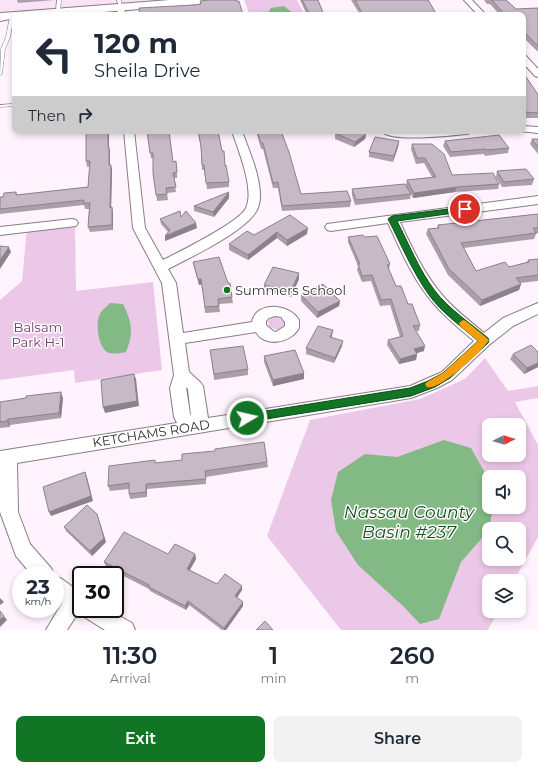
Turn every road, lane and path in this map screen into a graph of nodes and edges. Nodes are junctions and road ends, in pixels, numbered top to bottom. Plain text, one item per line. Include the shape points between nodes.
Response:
1 (59, 0) edge
2 (214, 0) edge
3 (468, 0) edge
4 (186, 1) edge
5 (121, 7) edge
6 (58, 12) joint
7 (479, 12) edge
8 (12, 16) edge
9 (0, 17) edge
10 (12, 26) edge
11 (526, 61) edge
12 (0, 74) edge
13 (538, 74) edge
14 (12, 105) edge
15 (0, 106) edge
16 (526, 129) edge
17 (538, 130) edge
18 (129, 134) edge
19 (238, 134) edge
20 (408, 134) edge
21 (428, 134) edge
22 (538, 200) edge
23 (392, 219) junction
24 (72, 223) dead end
25 (330, 227) dead end
26 (0, 231) edge
27 (162, 267) junction
28 (537, 309) edge
29 (258, 326) dead end
30 (178, 339) junction
31 (484, 340) junction
32 (192, 427) junction
33 (4, 457) edge
34 (36, 566) edge
35 (72, 614) edge
36 (104, 618) edge
37 (56, 630) edge
38 (125, 630) edge

1 - 6 lane
2 - 4 street
3 - 7 street
4 - 5 street
5 - 6 street
8 - 9 street
10 - 12 lane via 3,49
11 - 13 street
14 - 15 lane
16 - 17 street
18 - 27 street via 139,228
19 - 27 street via 251,178 254,194 252,209 242,220
20 - 21 street
22 - 23 street
23 - 25 street
23 - 31 street via 432,293 442,305
24 - 26 street
27 - 30 street via 169,283
28 - 31 street, KETCHAMS ROAD via 508,322
29 - 30 street
30 - 32 street via 182,375 178,388 182,417
31 - 32 street, KETCHAMS ROAD via 447,376 411,392
32 - 33 street, KETCHAMS ROAD
33 - 34 street via 9,512 23,550
35 - 37 street
36 - 38 street

